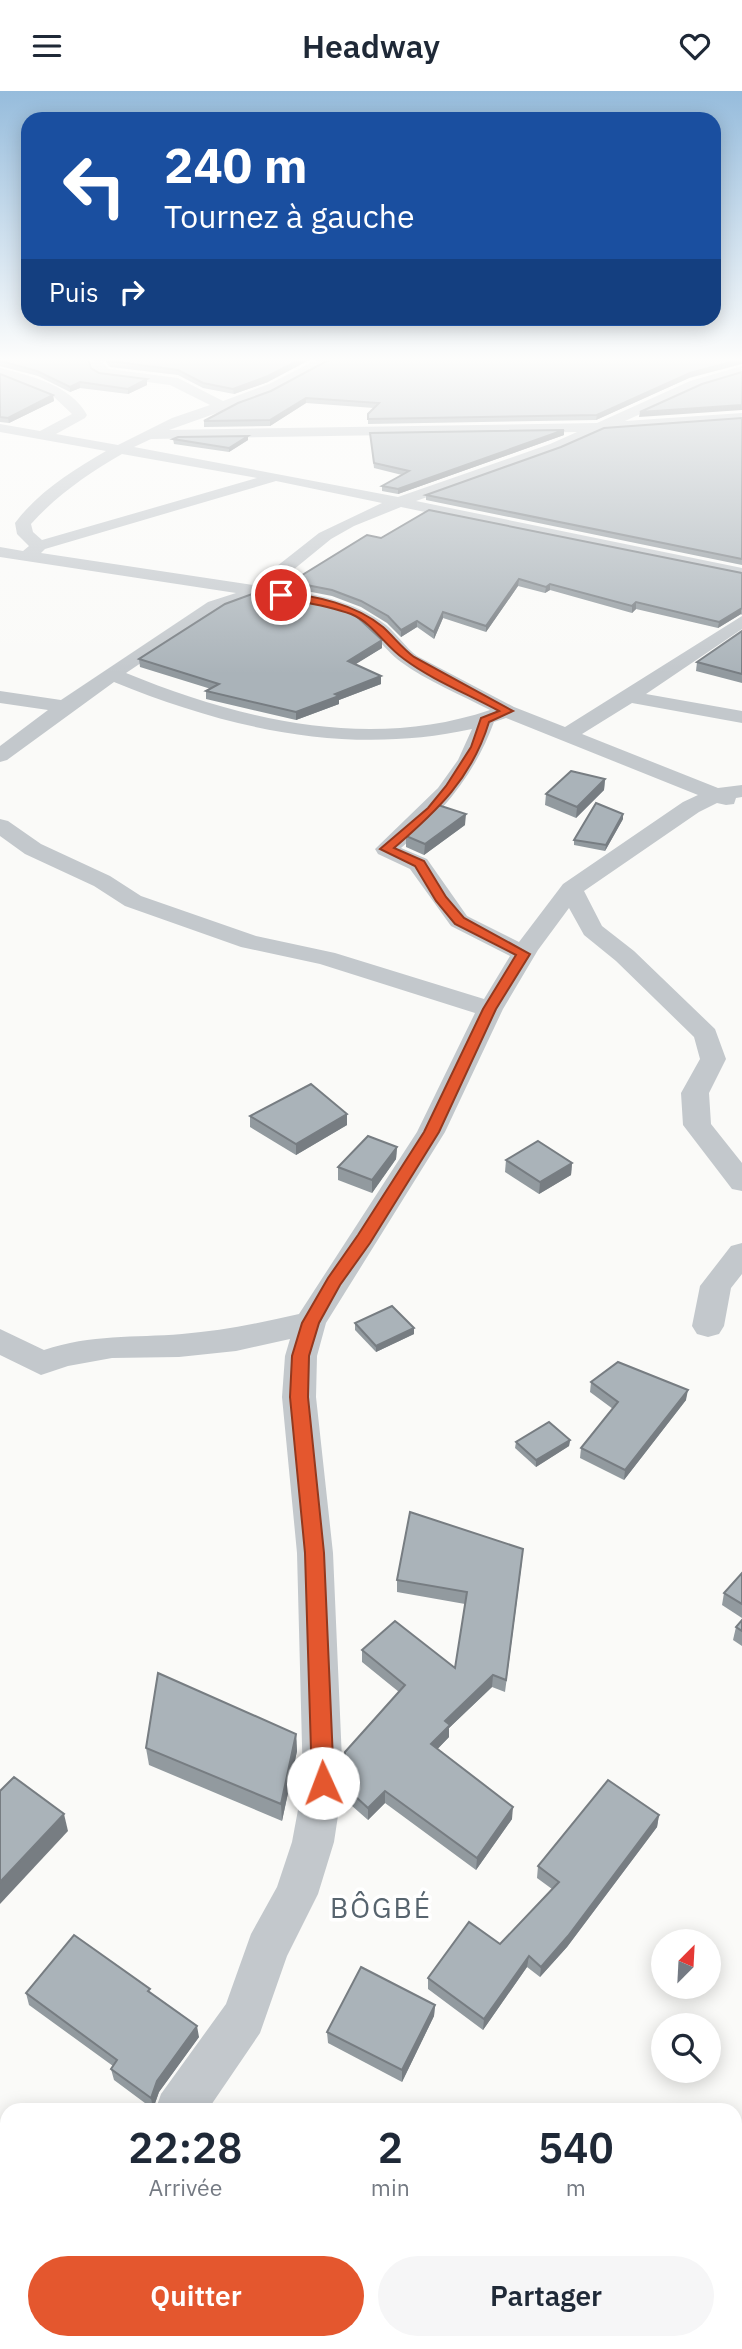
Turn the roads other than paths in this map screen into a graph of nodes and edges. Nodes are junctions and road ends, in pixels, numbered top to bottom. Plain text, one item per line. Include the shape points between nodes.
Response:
1 (102, 462) edge
2 (199, 462) edge
3 (512, 462) edge
4 (277, 477) junction
5 (399, 501) junction
6 (33, 551) junction
7 (0, 552) edge
8 (742, 573) edge
9 (256, 592) junction
10 (742, 621) edge
11 (111, 674) junction
12 (0, 697) edge
13 (629, 697) junction
14 (65, 706) junction
15 (507, 711) junction
16 (742, 717) edge
17 (485, 720) junction
18 (566, 735) junction
19 (0, 756) edge
20 (742, 791) edge
21 (716, 795) junction
22 (742, 806) edge
23 (0, 826) edge
24 (571, 889) junction
25 (524, 954) junction
26 (490, 1009) junction
27 (742, 1182) edge
28 (742, 1254) edge
29 (310, 1323) junction
30 (708, 1326) dead end
31 (0, 1339) edge
32 (183, 2103) edge

1 - 6 street via 34,509 23,523
2 - 4 street
3 - 5 street
4 - 5 street
4 - 6 street
5 - 8 street
5 - 9 street via 325,536
6 - 7 street
6 - 9 street
9 - 11 street via 214,606
9 - 15 street via 306,598 356,613 411,660
10 - 13 street
11 - 14 street
11 - 17 street via 230,716 335,733 418,732
12 - 14 street
13 - 16 street
13 - 18 street
14 - 19 street
15 - 17 street
15 - 18 street
17 - 25 street via 476,747 450,787 432,810 386,849 419,864 459,921
18 - 21 street
20 - 21 street
21 - 22 street
21 - 24 street via 691,807
23 - 26 street via 33,849 133,901 250,942 326,958
24 - 25 street
24 - 27 street via 592,930 706,1035 713,1059 695,1093 697,1125
25 - 26 street
26 - 29 street via 431,1132
28 - 30 street via 716,1286
29 - 31 street via 236,1340 112,1347 41,1363
29 - 32 street via 301,1356 299,1397 315,1553 323,1783 313,1842 296,1894 267,1949 244,2017

